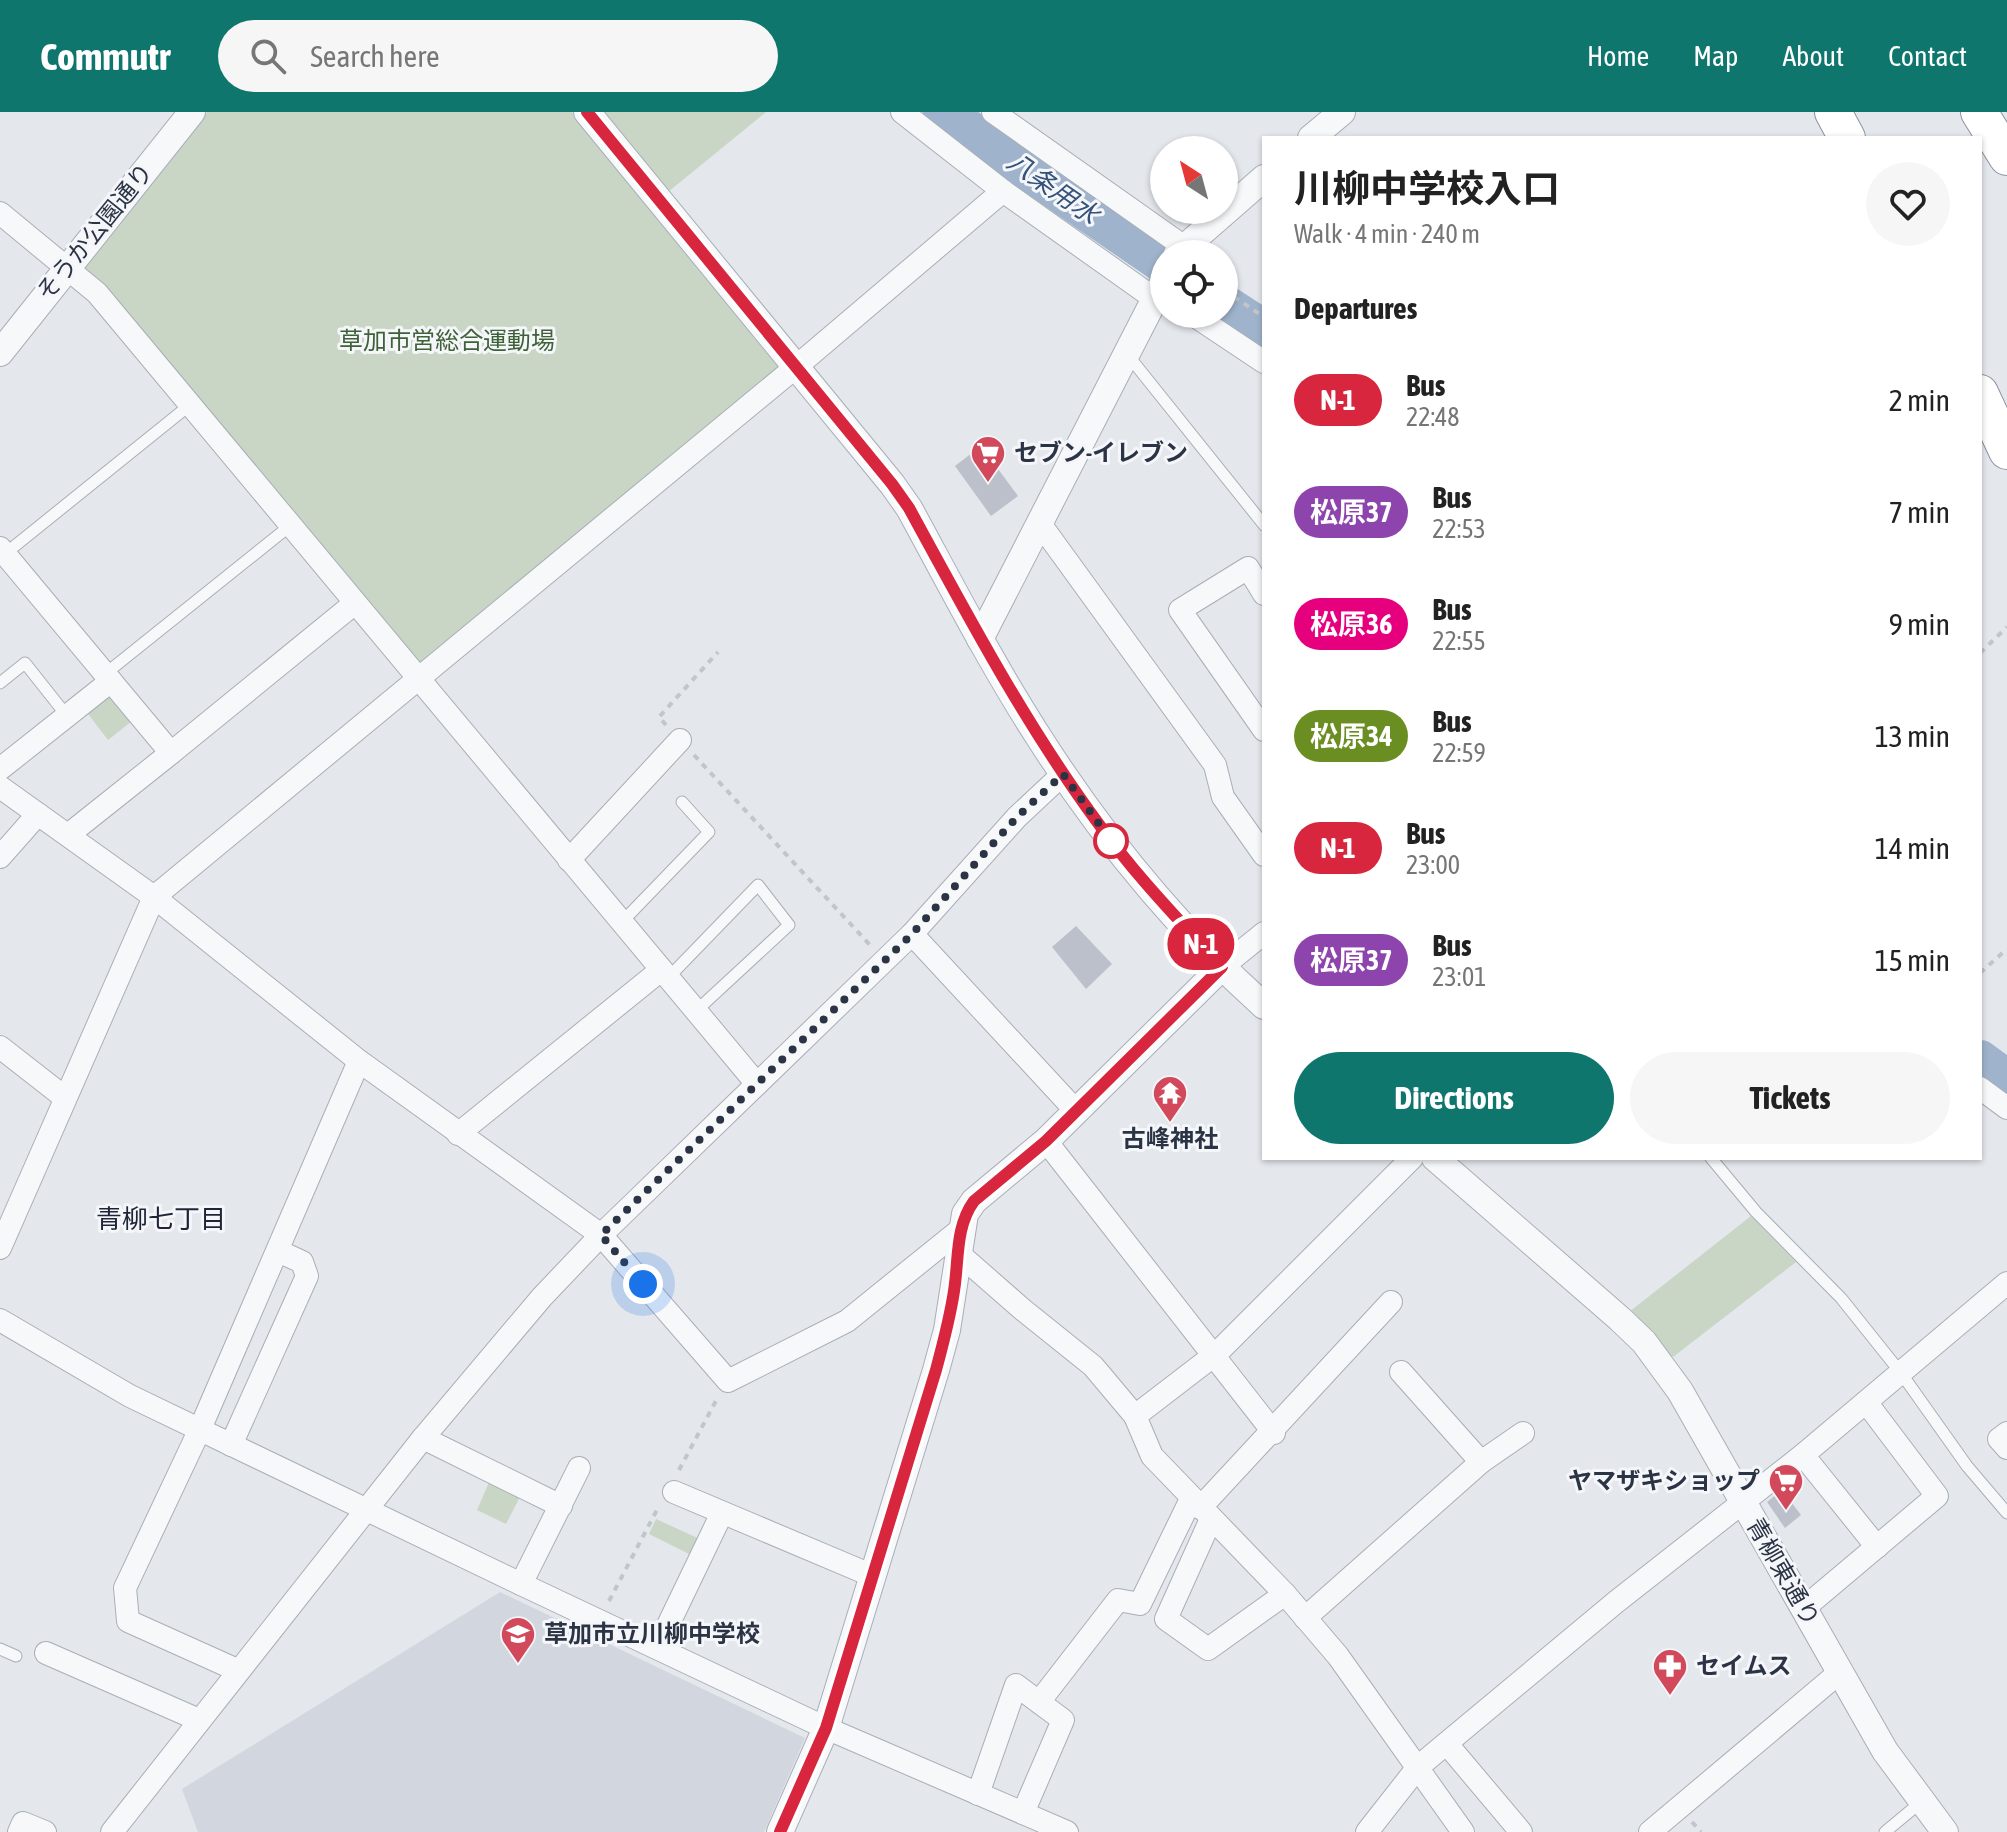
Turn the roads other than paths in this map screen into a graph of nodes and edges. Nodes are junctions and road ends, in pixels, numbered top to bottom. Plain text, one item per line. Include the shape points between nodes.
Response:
1 (192, 112) edge
2 (587, 112) edge
3 (902, 112) edge
4 (993, 112) edge
5 (1342, 112) edge
6 (1833, 112) edge
7 (1313, 136) edge
8 (1846, 136) edge
9 (1262, 180) edge
10 (1003, 191) junction
11 (0, 213) edge
12 (1166, 240) edge
13 (1192, 240) edge
14 (66, 267) junction
15 (1150, 286) edge
16 (1150, 310) edge
17 (1213, 328) edge
18 (0, 353) edge
19 (1126, 354) junction
20 (1262, 361) edge
21 (797, 366) junction
22 (1982, 397) edge
23 (191, 404) junction
24 (2007, 451) edge
25 (1262, 523) edge
26 (291, 525) junction
27 (1041, 525) junction
28 (3, 550) edge
29 (1262, 591) edge
30 (355, 603) junction
31 (980, 639) junction
32 (108, 677) junction
33 (417, 678) junction
34 (0, 683) edge
35 (67, 716) junction
36 (1262, 727) edge
37 (680, 740) road end
38 (171, 753) junction
39 (0, 769) edge
40 (1063, 774) junction
41 (0, 787) edge
42 (682, 802) dead end
43 (38, 814) junction
44 (68, 835) junction
45 (1262, 852) edge
46 (0, 857) edge
47 (569, 860) junction
48 (154, 897) junction
49 (621, 923) junction
50 (912, 934) junction
51 (1262, 935) edge
52 (1222, 967) junction
53 (665, 974) junction
54 (1262, 1004) edge
55 (696, 1011) junction
56 (0, 1047) edge
57 (359, 1061) junction
58 (757, 1084) junction
59 (1982, 1089) edge
60 (64, 1097) junction
61 (2007, 1108) edge
62 (1077, 1112) junction
63 (458, 1134) junction
64 (1046, 1141) junction
65 (1410, 1160) edge
66 (1437, 1160) edge
67 (1713, 1160) edge
68 (601, 1235) junction
69 (960, 1241) junction
70 (0, 1248) edge
71 (278, 1251) junction
72 (2007, 1283) edge
73 (1391, 1302) dead end
74 (0, 1320) edge
75 (1213, 1356) junction
76 (1401, 1372) dead end
77 (1901, 1373) junction
78 (1866, 1402) junction
79 (1135, 1416) junction
80 (200, 1429) junction
81 (1273, 1432) junction
82 (1523, 1433) dead end
83 (2007, 1433) edge
84 (423, 1438) junction
85 (231, 1445) junction
86 (2007, 1448) edge
87 (1803, 1455) junction
88 (1481, 1462) junction
89 (579, 1468) dead end
90 (674, 1492) dead end
91 (1743, 1503) junction
92 (561, 1506) junction
93 (366, 1508) junction
94 (1201, 1509) junction
95 (722, 1513) junction
96 (2007, 1513) edge
97 (1877, 1547) junction
98 (873, 1576) junction
99 (521, 1584) junction
100 (1285, 1594) junction
101 (1804, 1608) junction
102 (1305, 1618) junction
103 (657, 1648) junction
104 (0, 1649) edge
105 (46, 1653) dead end
106 (16, 1656) dead end
107 (237, 1670) junction
108 (1840, 1672) junction
109 (1039, 1702) junction
110 (199, 1720) junction
111 (826, 1728) junction
112 (1447, 1744) junction
113 (1418, 1767) junction
114 (978, 1794) junction
115 (1921, 1802) junction
116 (1023, 1813) junction
117 (783, 1831) edge
118 (1064, 1831) edge
119 (19, 1832) edge
120 (45, 1832) edge
121 (112, 1832) edge
122 (1367, 1832) edge
123 (1463, 1832) edge
124 (1521, 1832) edge
125 (1650, 1832) edge
126 (1885, 1832) edge
127 (1945, 1832) edge

1 - 14 street, そうか公園通り
2 - 21 street
3 - 10 street
4 - 12 street
5 - 7 street
6 - 8 highway
9 - 13 street
10 - 15 street
10 - 21 street
11 - 14 street
14 - 18 street, そうか公園通り
14 - 23 street via 97,293
16 - 19 street
17 - 20 street
19 - 25 lane
19 - 27 street
21 - 31 street via 909,508
21 - 33 street
22 - 24 highway
23 - 26 street
23 - 28 lane
26 - 30 street
26 - 32 lane
27 - 31 street
27 - 45 street via 1215,765 1223,797
28 - 32 street
29 - 36 street via 1248,568 1180,610
30 - 33 street
30 - 38 street
31 - 40 street
32 - 35 street
32 - 38 street
33 - 47 street
33 - 48 street
34 - 35 lane via 25,663
35 - 39 street
37 - 47 street
38 - 44 street
40 - 50 street
40 - 52 street via 1131,866
41 - 43 street
42 - 49 lane via 709,832
43 - 44 street
43 - 46 street
44 - 48 street
47 - 49 street
48 - 57 street
48 - 60 street
49 - 53 street
50 - 58 street
50 - 62 street
51 - 52 street
52 - 54 street
52 - 62 street
53 - 55 street
53 - 55 lane via 758,885 789,925
53 - 63 street
55 - 58 street
56 - 60 street
57 - 63 street
57 - 71 street
58 - 68 street
59 - 61 street
60 - 70 street
62 - 64 street
63 - 68 street
64 - 69 street via 974,1201 965,1214
64 - 75 street
65 - 75 street
66 - 91 street, 青柳東通り via 1644,1342 1680,1391
67 - 77 lane via 1841,1298
68 - 69 street via 728,1381 847,1321
68 - 84 street
69 - 79 street via 1022,1309 1093,1366
69 - 98 street via 947,1330
71 - 80 street
71 - 85 street via 302,1262 307,1276
72 - 77 street
73 - 81 street
74 - 80 street via 130,1396
75 - 79 street
75 - 81 street
76 - 88 street
77 - 78 street
77 - 96 lane
78 - 87 street
78 - 97 street via 1937,1496
79 - 94 street via 1152,1456
80 - 85 street
80 - 107 street via 125,1588 128,1621
81 - 94 street
82 - 88 street
83 - 86 street via 1999,1439
84 - 92 street
84 - 93 street
85 - 93 street
87 - 91 street
87 - 97 street
88 - 102 street
89 - 92 street
90 - 95 street
91 - 101 street, 青柳東通り
91 - 112 street
92 - 99 street
93 - 99 street
93 - 107 street
94 - 100 street
94 - 100 street via 1166,1619 1208,1649
94 - 109 street via 1140,1604 1118,1600
95 - 98 street
95 - 103 street
97 - 101 street
98 - 111 street
99 - 103 street
100 - 102 street
101 - 108 street, 青柳東通り
102 - 113 street
103 - 111 street
104 - 106 lane
105 - 110 street
107 - 110 street
108 - 115 street, 青柳東通り
108 - 125 street
109 - 114 street via 1016,1685
109 - 116 street via 1063,1720
110 - 121 street
111 - 114 street
111 - 117 street
112 - 113 street
112 - 124 street
113 - 122 street
113 - 123 street
114 - 116 street
115 - 126 lane
115 - 127 street, 青柳東通り
116 - 118 street
119 - 120 street via 23,1823

